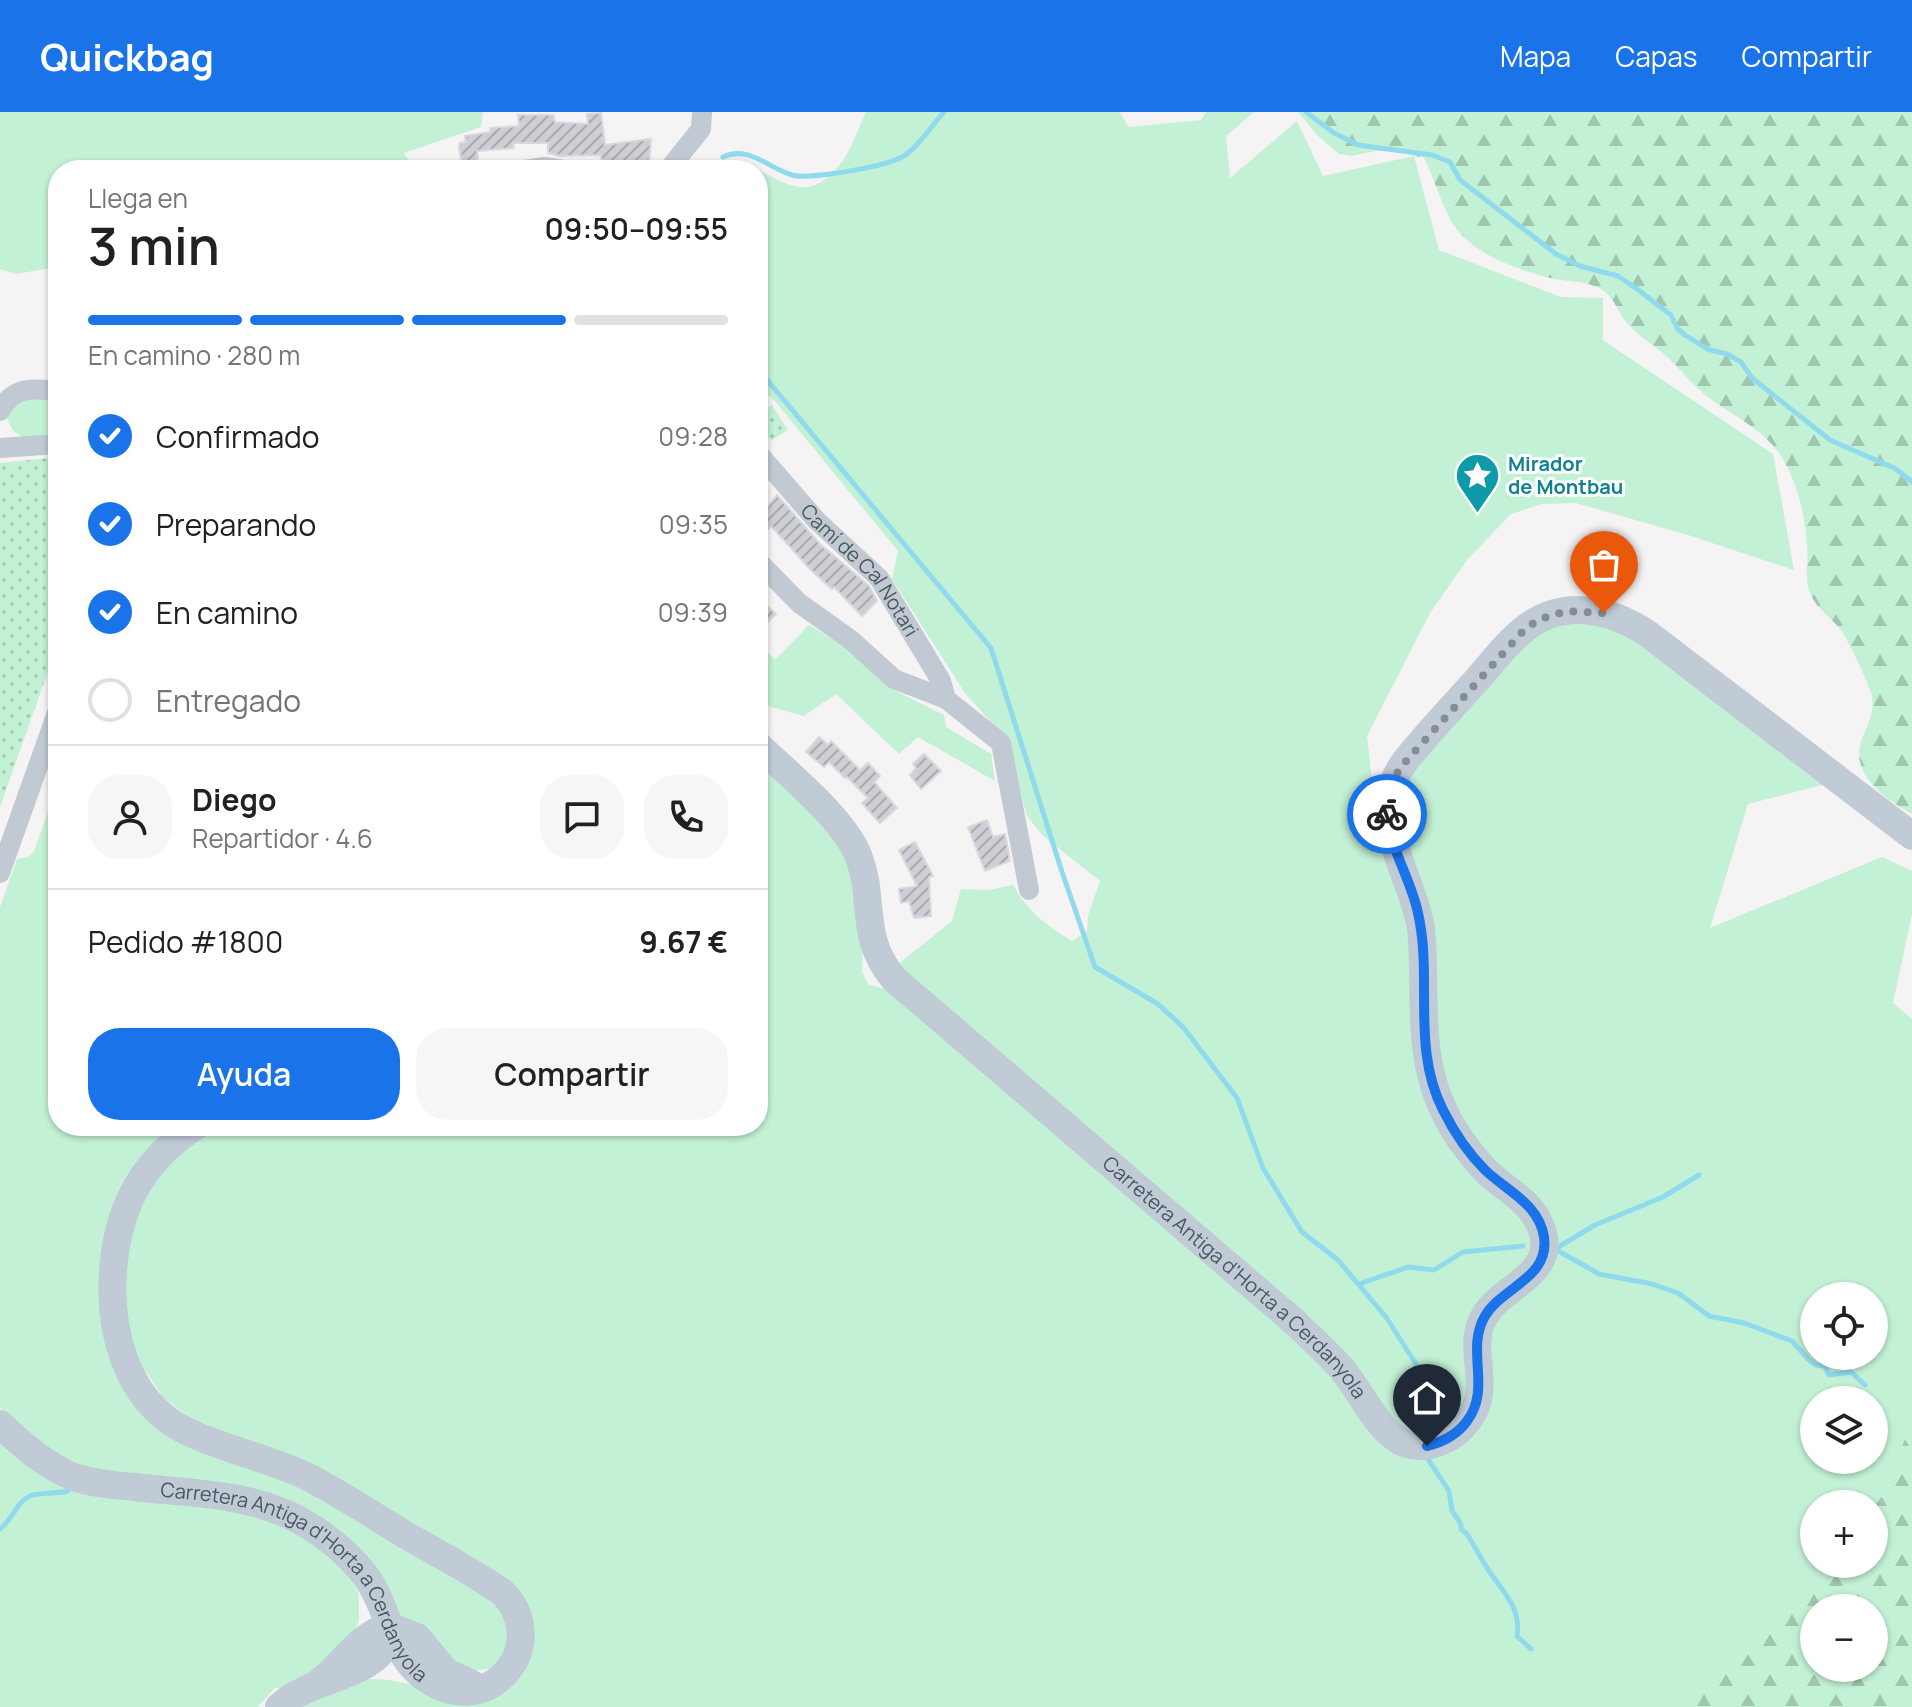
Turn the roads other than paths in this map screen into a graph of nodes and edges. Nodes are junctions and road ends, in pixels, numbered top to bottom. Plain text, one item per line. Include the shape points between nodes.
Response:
1 (702, 112) edge
2 (676, 160) edge
3 (48, 391) edge
4 (0, 411) edge
5 (48, 445) edge
6 (0, 448) edge
7 (768, 465) edge
8 (768, 571) edge
9 (946, 699) junction
10 (48, 738) edge
11 (768, 755) edge
12 (1912, 836) edge
13 (0, 873) edge
14 (1029, 890) dead end
15 (182, 1136) edge
16 (0, 1424) edge
17 (366, 1578) junction
18 (391, 1630) junction
19 (359, 1641) junction
20 (361, 1669) junction
21 (432, 1683) junction
22 (317, 1684) junction
23 (486, 1687) junction
24 (279, 1707) edge

1 - 2 street via 701,129
3 - 4 street via 19,390
5 - 6 street
7 - 9 street, Camí de Cal Notari via 817,521 879,578 941,681
8 - 9 street, Camí de Cal Notari via 894,679
9 - 14 street, Camí de Cal Notari via 1001,743
10 - 13 street
11 - 12 street, Carretera Antiga d'Horta a Cerdanyola via 850,840 863,872 873,944 894,979 1290,1318 1342,1369 1386,1432 1419,1446 1454,1435 1474,1410 1480,1327 1492,1306 1539,1264 1544,1242 1532,1210 1460,1139 1427,1067 1421,928 1387,817 1393,780 1413,751 1525,629 1566,611 1593,610 1648,634
15 - 23 street via 147,1169 120,1222 113,1298 130,1374 159,1412 185,1430 326,1487 503,1593 520,1620 520,1643 508,1671
16 - 17 street, Carretera Antiga d'Horta a Cerdanyola via 46,1462 85,1480 236,1498 279,1510 329,1540
17 - 18 street, Carretera Antiga d'Horta a Cerdanyola
17 - 19 street
18 - 19 street via 367,1634
18 - 20 street via 387,1647
18 - 21 street, Carretera Antiga d'Horta a Cerdanyola via 407,1662
18 - 23 street via 417,1637 455,1678
19 - 22 street
20 - 21 street via 404,1673
20 - 22 street
21 - 23 street, Carretera Antiga d'Horta a Cerdanyola via 460,1692
22 - 24 street

